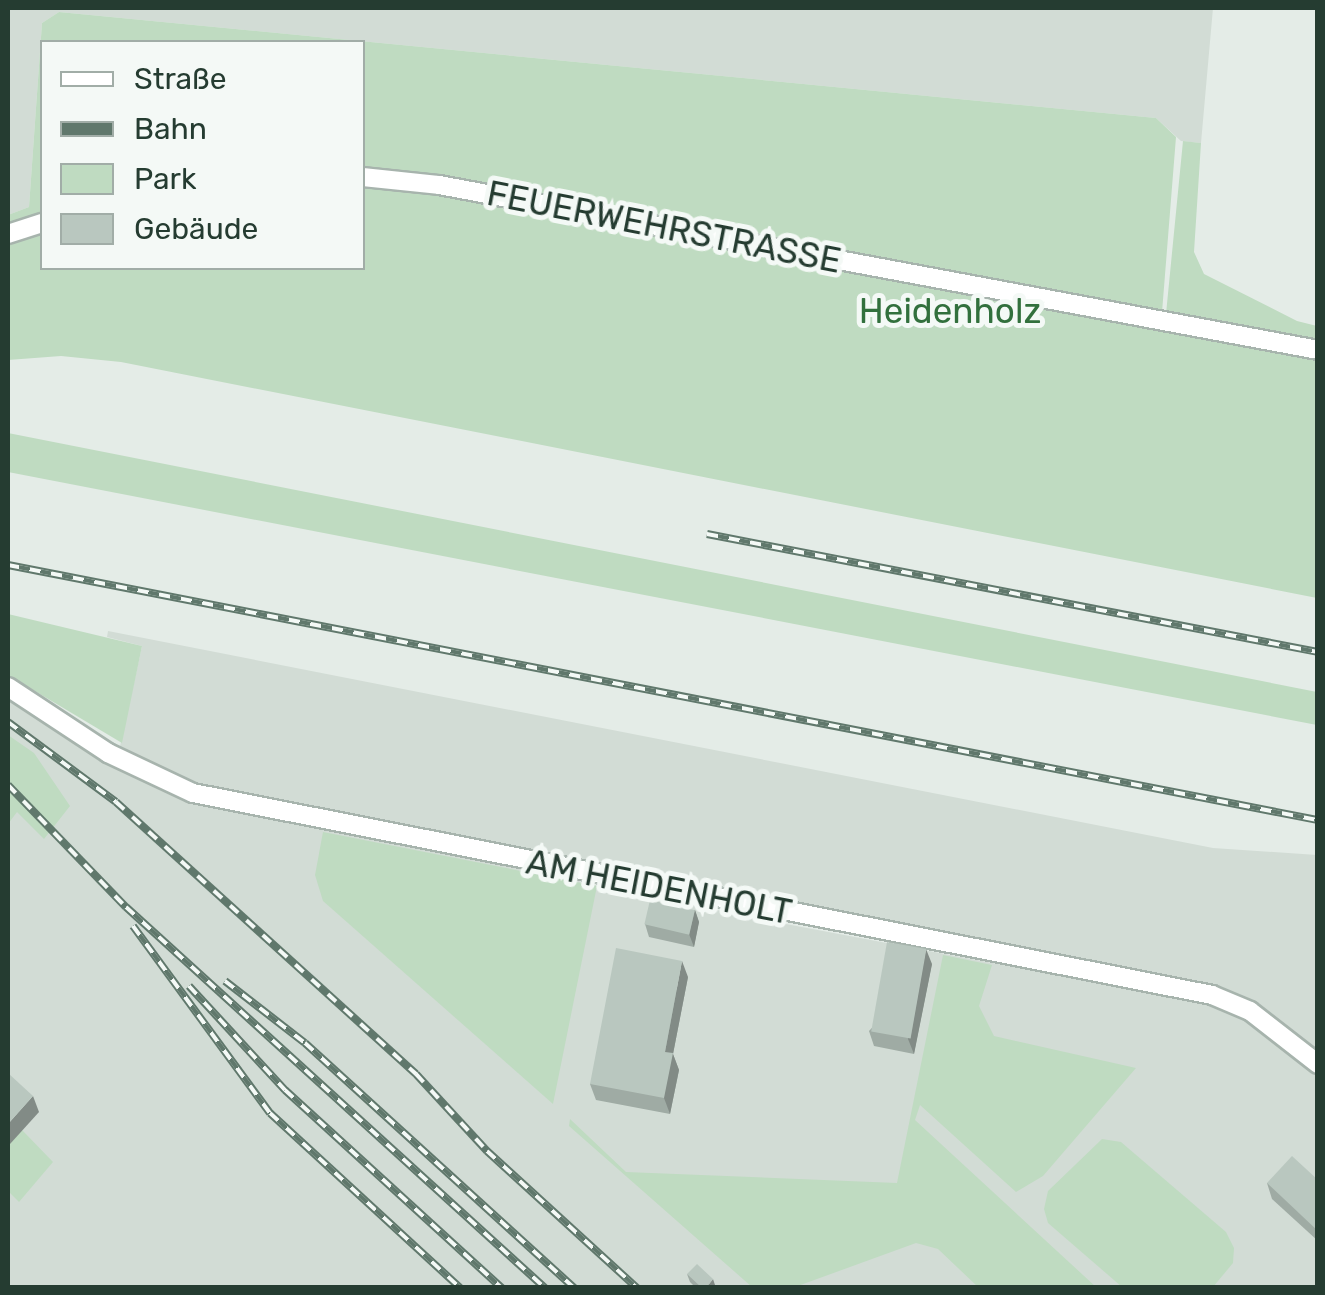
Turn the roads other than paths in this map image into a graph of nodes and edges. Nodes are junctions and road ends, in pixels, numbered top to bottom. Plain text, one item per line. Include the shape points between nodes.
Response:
1 (365, 177) edge
2 (40, 224) edge
3 (8, 234) edge
4 (1318, 350) edge
5 (8, 688) edge
6 (1318, 1064) edge

1 - 4 street, FEUERWEHRSTRASSE via 439,185
2 - 3 street
5 - 6 street, AM HEIDENHOLT via 135,768 221,801 1212,995 1264,1020

